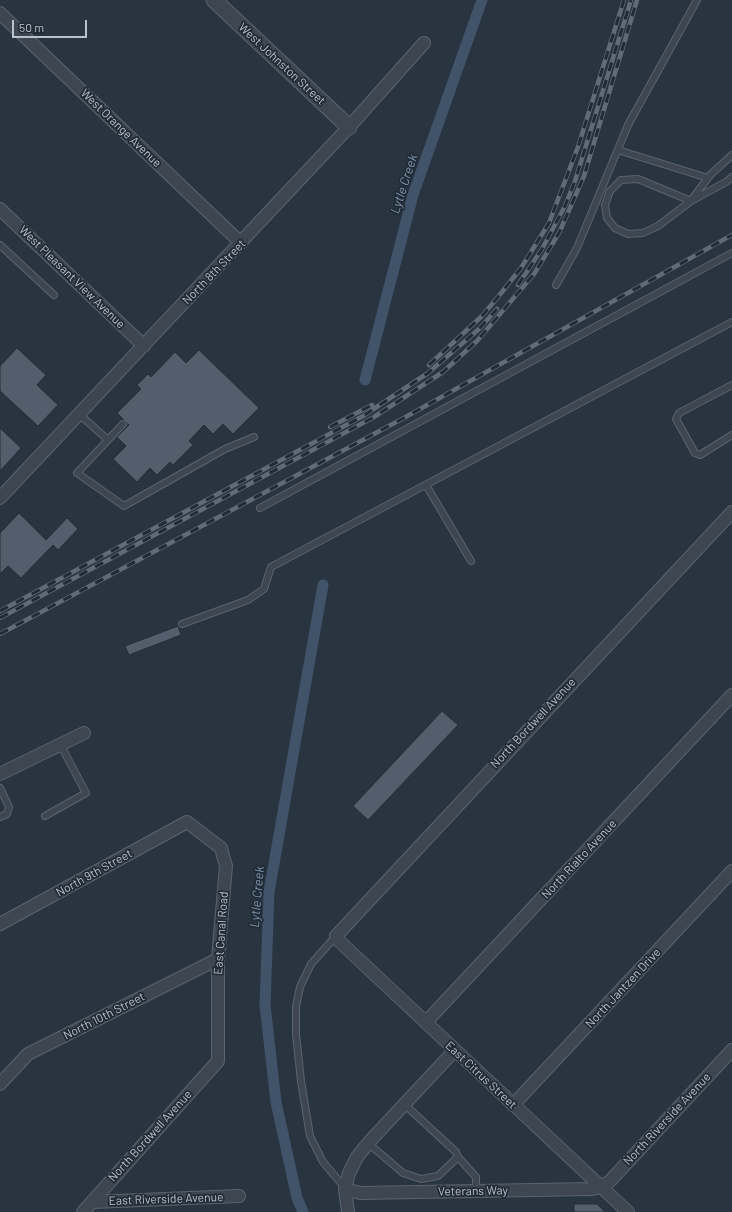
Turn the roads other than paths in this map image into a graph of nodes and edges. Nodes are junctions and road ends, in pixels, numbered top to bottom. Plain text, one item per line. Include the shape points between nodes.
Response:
1 (214, 0) edge
2 (697, 0) edge
3 (0, 13) edge
4 (424, 43) dead end
5 (349, 127) junction
6 (618, 150) junction
7 (732, 155) edge
8 (732, 177) edge
9 (708, 178) junction
10 (599, 195) junction
11 (607, 198) junction
12 (691, 201) junction
13 (0, 208) edge
14 (241, 243) junction
15 (0, 245) edge
16 (732, 253) edge
17 (556, 285) dead end
18 (54, 295) dead end
19 (732, 322) edge
20 (144, 346) junction
21 (732, 385) edge
22 (79, 414) junction
23 (123, 424) dead end
24 (732, 435) edge
25 (254, 437) dead end
26 (108, 440) junction
27 (426, 485) junction
28 (0, 498) edge
29 (260, 508) dead end
30 (732, 512) edge
31 (471, 561) dead end
32 (182, 624) dead end
33 (732, 695) edge
34 (84, 733) dead end
35 (60, 744) junction
36 (0, 774) edge
37 (0, 788) edge
38 (46, 816) dead end
39 (0, 817) edge
40 (187, 822) joint
41 (732, 871) edge
42 (0, 924) edge
43 (336, 936) junction
44 (218, 959) junction
45 (426, 1022) junction
46 (455, 1050) junction
47 (732, 1050) edge
48 (218, 1060) joint
49 (0, 1084) edge
50 (404, 1104) junction
51 (513, 1105) junction
52 (368, 1143) junction
53 (458, 1157) junction
54 (601, 1187) junction
55 (345, 1189) junction
56 (476, 1191) junction
57 (239, 1196) dead end
58 (93, 1202) junction
59 (83, 1212) edge
60 (348, 1212) edge
61 (628, 1212) edge

1 - 5 street, West Johnston Street
2 - 6 lane via 628,126
3 - 14 street, West Orange Avenue
4 - 5 street, North 8th Street
5 - 14 street, North 8th Street
6 - 9 lane
6 - 10 lane
7 - 9 lane
8 - 12 lane
9 - 12 lane
10 - 11 lane
10 - 17 lane via 577,248
11 - 12 lane via 621,180 638,179
11 - 12 lane via 607,218 615,228 628,234 643,233 658,226
13 - 20 street, West Pleasant View Avenue
14 - 20 street, North 8th Street
15 - 18 lane
16 - 29 lane
19 - 27 lane
20 - 22 street, North 8th Street
21 - 24 lane via 679,413 676,419 694,453 700,455
22 - 26 lane
22 - 28 street, North 8th Street
23 - 26 lane
25 - 26 lane via 224,449 124,506 77,473
27 - 31 lane
27 - 32 lane via 272,567 264,589 248,600
30 - 43 street, North Bordwell Avenue
33 - 45 street, North Rialto Avenue
34 - 35 street
35 - 36 street
35 - 38 lane via 86,793
37 - 39 lane via 9,807 7,814
40 - 42 street, North 9th Street
40 - 44 street, East Canal Road via 221,848 226,866
41 - 51 street, North Jantzen Drive
43 - 45 street, East Citrus Street
43 - 55 lane via 311,964 300,987 296,1007 296,1034 300,1081 310,1136 324,1162
44 - 48 street, East Canal Road
44 - 49 street, North 10th Street via 28,1054
45 - 46 street, East Citrus Street
46 - 50 street
46 - 51 street, East Citrus Street
47 - 54 street, North Riverside Avenue via 610,1181
48 - 58 street, North Bordwell Avenue
50 - 52 street
50 - 53 lane via 456,1152
51 - 54 street, East Citrus Street
52 - 53 lane via 403,1173 421,1179 438,1176
52 - 55 street via 349,1173
53 - 56 lane via 476,1177
54 - 56 street, Veterans Way
54 - 61 street, East Citrus Street
55 - 56 street, Veterans Way via 360,1193
55 - 60 street
57 - 58 street, East Riverside Avenue
58 - 59 street, North Bordwell Avenue

